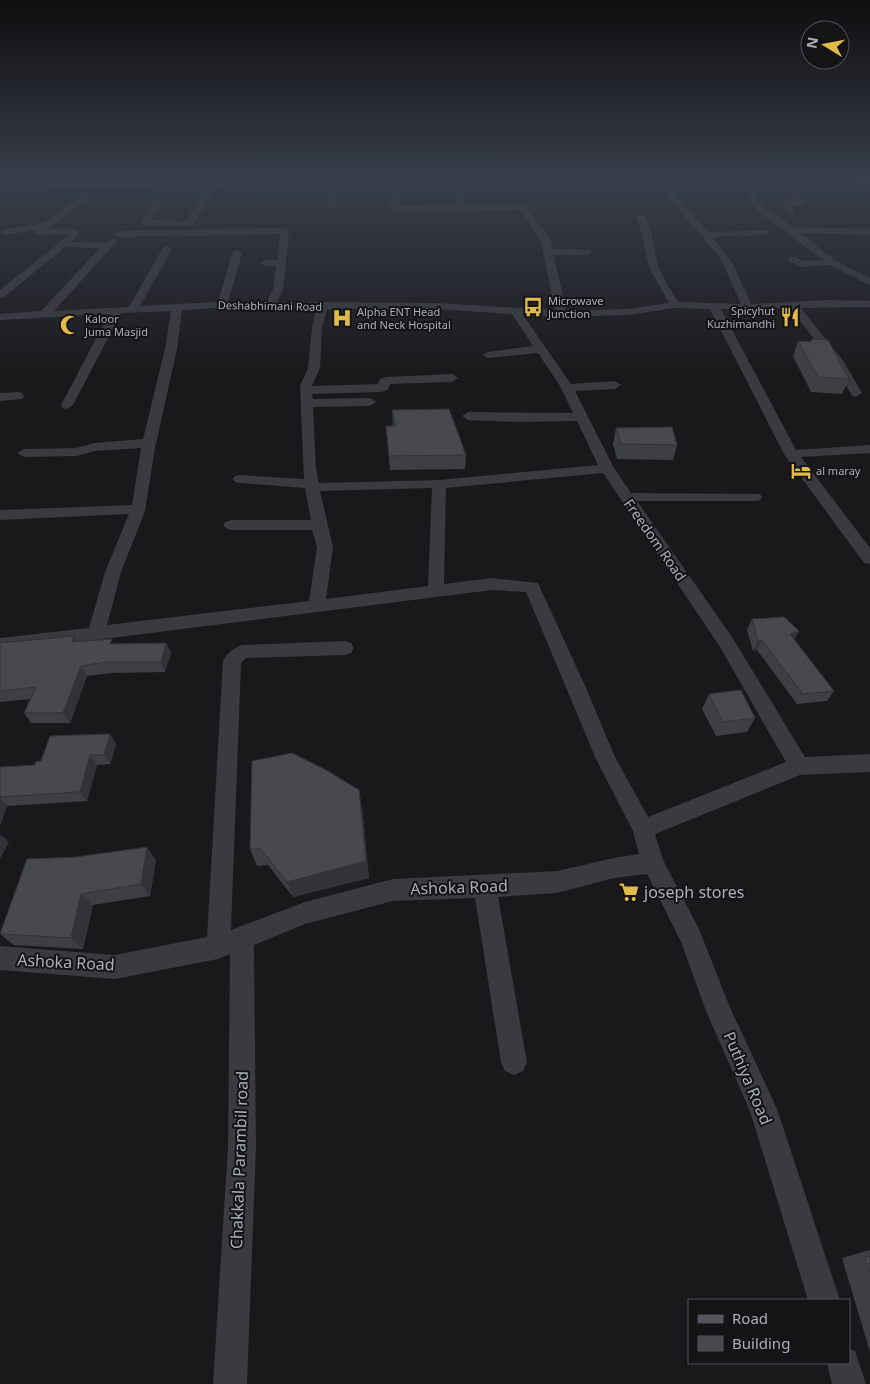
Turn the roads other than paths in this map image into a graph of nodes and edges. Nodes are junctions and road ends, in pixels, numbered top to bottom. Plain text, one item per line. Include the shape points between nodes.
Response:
1 (63, 244) edge
2 (76, 245) edge
3 (283, 245) edge
4 (547, 245) edge
5 (650, 245) edge
6 (713, 245) edge
7 (811, 245) edge
8 (107, 246) joint
9 (167, 250) dead end
10 (548, 252) junction
11 (587, 252) dead end
12 (237, 253) dead end
13 (792, 260) dead end
14 (831, 262) junction
15 (281, 263) junction
16 (265, 264) dead end
17 (870, 282) edge
18 (0, 295) edge
19 (870, 304) edge
20 (222, 305) junction
21 (271, 305) junction
22 (675, 305) junction
23 (322, 306) junction
24 (714, 306) junction
25 (794, 306) junction
26 (177, 307) junction
27 (748, 307) junction
28 (133, 309) junction
29 (117, 310) junction
30 (515, 311) junction
31 (44, 314) junction
32 (561, 314) junction
33 (0, 317) edge
34 (541, 348) junction
35 (488, 355) dead end
36 (452, 378) dead end
37 (614, 384) dead end
38 (567, 388) junction
39 (856, 393) dead end
40 (18, 396) dead end
41 (0, 397) edge
42 (306, 397) junction
43 (370, 402) dead end
44 (67, 406) dead end
45 (468, 416) dead end
46 (582, 416) junction
47 (149, 443) junction
48 (870, 449) edge
49 (24, 453) dead end
50 (791, 454) junction
51 (607, 468) junction
52 (240, 479) dead end
53 (439, 484) junction
54 (313, 485) junction
55 (625, 497) junction
56 (755, 497) dead end
57 (138, 509) junction
58 (0, 515) edge
59 (230, 525) dead end
60 (319, 525) junction
61 (870, 559) edge
62 (436, 591) junction
63 (317, 606) junction
64 (96, 635) junction
65 (0, 645) edge
66 (345, 648) dead end
67 (870, 763) edge
68 (799, 766) junction
69 (643, 828) junction
70 (653, 864) junction
71 (485, 886) junction
72 (230, 942) junction
73 (0, 958) edge
74 (514, 1062) dead end
75 (824, 1299) edge
76 (843, 1364) edge
77 (230, 1384) edge
78 (849, 1384) edge

1 - 18 street
2 - 8 street
3 - 15 street
4 - 10 street
5 - 22 street via 652,263
6 - 27 street via 726,260
7 - 14 street
8 - 31 street
9 - 28 street
10 - 11 street
10 - 32 street
12 - 20 street
13 - 14 street via 801,264
14 - 17 street
15 - 16 street
15 - 21 street via 278,288
19 - 25 street, Deshabhimani Road
20 - 21 street, Deshabhimani Road
20 - 26 street, Deshabhimani Road
21 - 23 street, Deshabhimani Road
22 - 24 street, Deshabhimani Road
22 - 32 street, Deshabhimani Road via 627,312
23 - 30 street, Deshabhimani Road via 434,306
23 - 42 street via 314,368 306,386
24 - 27 street, Deshabhimani Road
24 - 50 street
25 - 27 street, Deshabhimani Road
25 - 39 street via 840,365
26 - 28 street, Deshabhimani Road
26 - 47 street via 165,378
28 - 29 street, Deshabhimani Road
29 - 31 street, Deshabhimani Road
29 - 44 street
30 - 32 street, Deshabhimani Road
30 - 34 street, Freedom Road
31 - 33 street, Deshabhimani Road
34 - 35 street
34 - 38 street, Freedom Road
36 - 42 street via 387,381 381,388
37 - 38 street
38 - 46 street, Freedom Road
40 - 41 street
42 - 43 street
42 - 54 street via 309,468
45 - 46 street
46 - 51 street, Freedom Road
47 - 49 street via 94,447 77,452
47 - 57 street
48 - 50 street
50 - 61 street
51 - 53 street
51 - 55 street, Freedom Road
52 - 54 street
53 - 54 street
53 - 62 street
54 - 60 street
55 - 56 street
55 - 68 street, Freedom Road via 726,642
57 - 58 street
57 - 64 street via 113,572
59 - 60 street
60 - 63 street via 325,547
62 - 63 street
62 - 69 street via 492,584 532,587 606,760
63 - 64 street
64 - 65 street
66 - 72 street, Chakkala Parambil road via 242,652 232,661
67 - 68 street
68 - 69 street
69 - 70 street
70 - 71 street, Ashoka Road via 614,868 557,882
70 - 75 street, Puthiya Road via 691,937 719,1011 764,1109
71 - 72 street, Ashoka Road via 393,890 305,913
71 - 74 street
72 - 73 street, Ashoka Road via 115,967
72 - 77 street, Chakkala Parambil road via 242,1146
76 - 78 street

